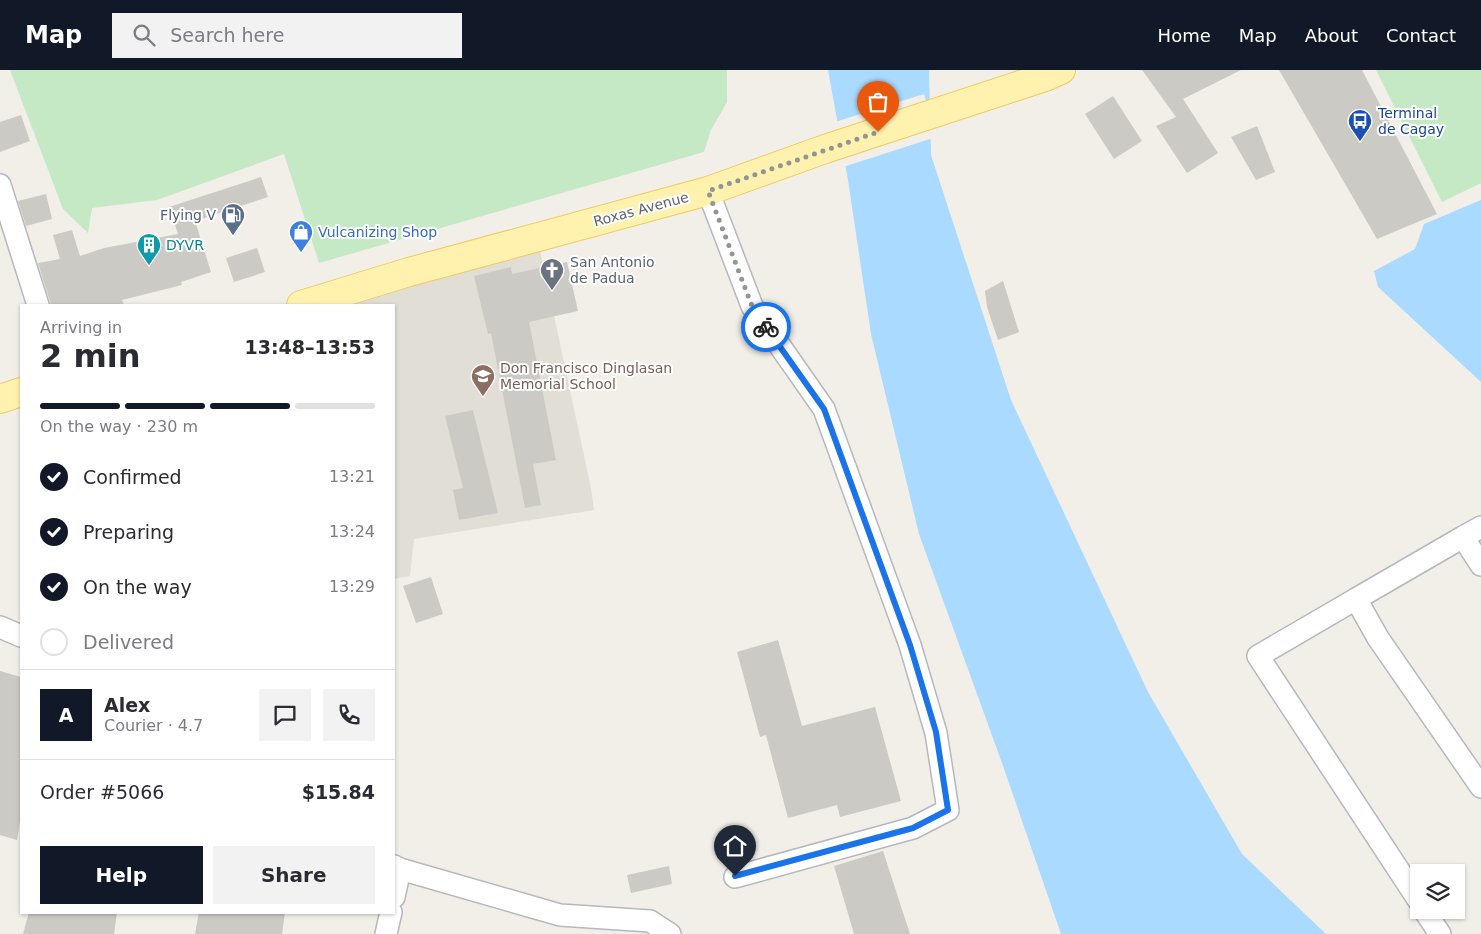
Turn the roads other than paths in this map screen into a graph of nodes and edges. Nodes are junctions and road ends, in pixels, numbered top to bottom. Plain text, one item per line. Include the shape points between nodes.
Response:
1 (1061, 70) edge
2 (0, 186) edge
3 (708, 191) junction
4 (38, 304) edge
5 (304, 304) edge
6 (20, 392) edge
7 (0, 399) edge
8 (1472, 532) edge
9 (1481, 565) edge
10 (1356, 599) junction
11 (0, 627) edge
12 (20, 636) edge
13 (1481, 787) edge
14 (397, 867) edge
15 (735, 876) dead end
16 (1410, 887) edge
17 (395, 888) edge
18 (391, 914) edge
19 (1430, 919) edge
20 (386, 934) edge
21 (670, 934) edge
22 (1440, 934) edge

1 - 3 main road, Roxas Avenue
2 - 4 street
3 - 5 main road, Roxas Avenue via 409,272
3 - 15 street via 752,306 824,409 910,645 936,732 948,810 913,828
6 - 7 main road
8 - 9 street
8 - 10 street
10 - 13 street via 1378,638
10 - 16 street via 1258,656
11 - 12 street
14 - 17 street
14 - 21 street via 560,915 650,921
18 - 20 street
19 - 22 street

